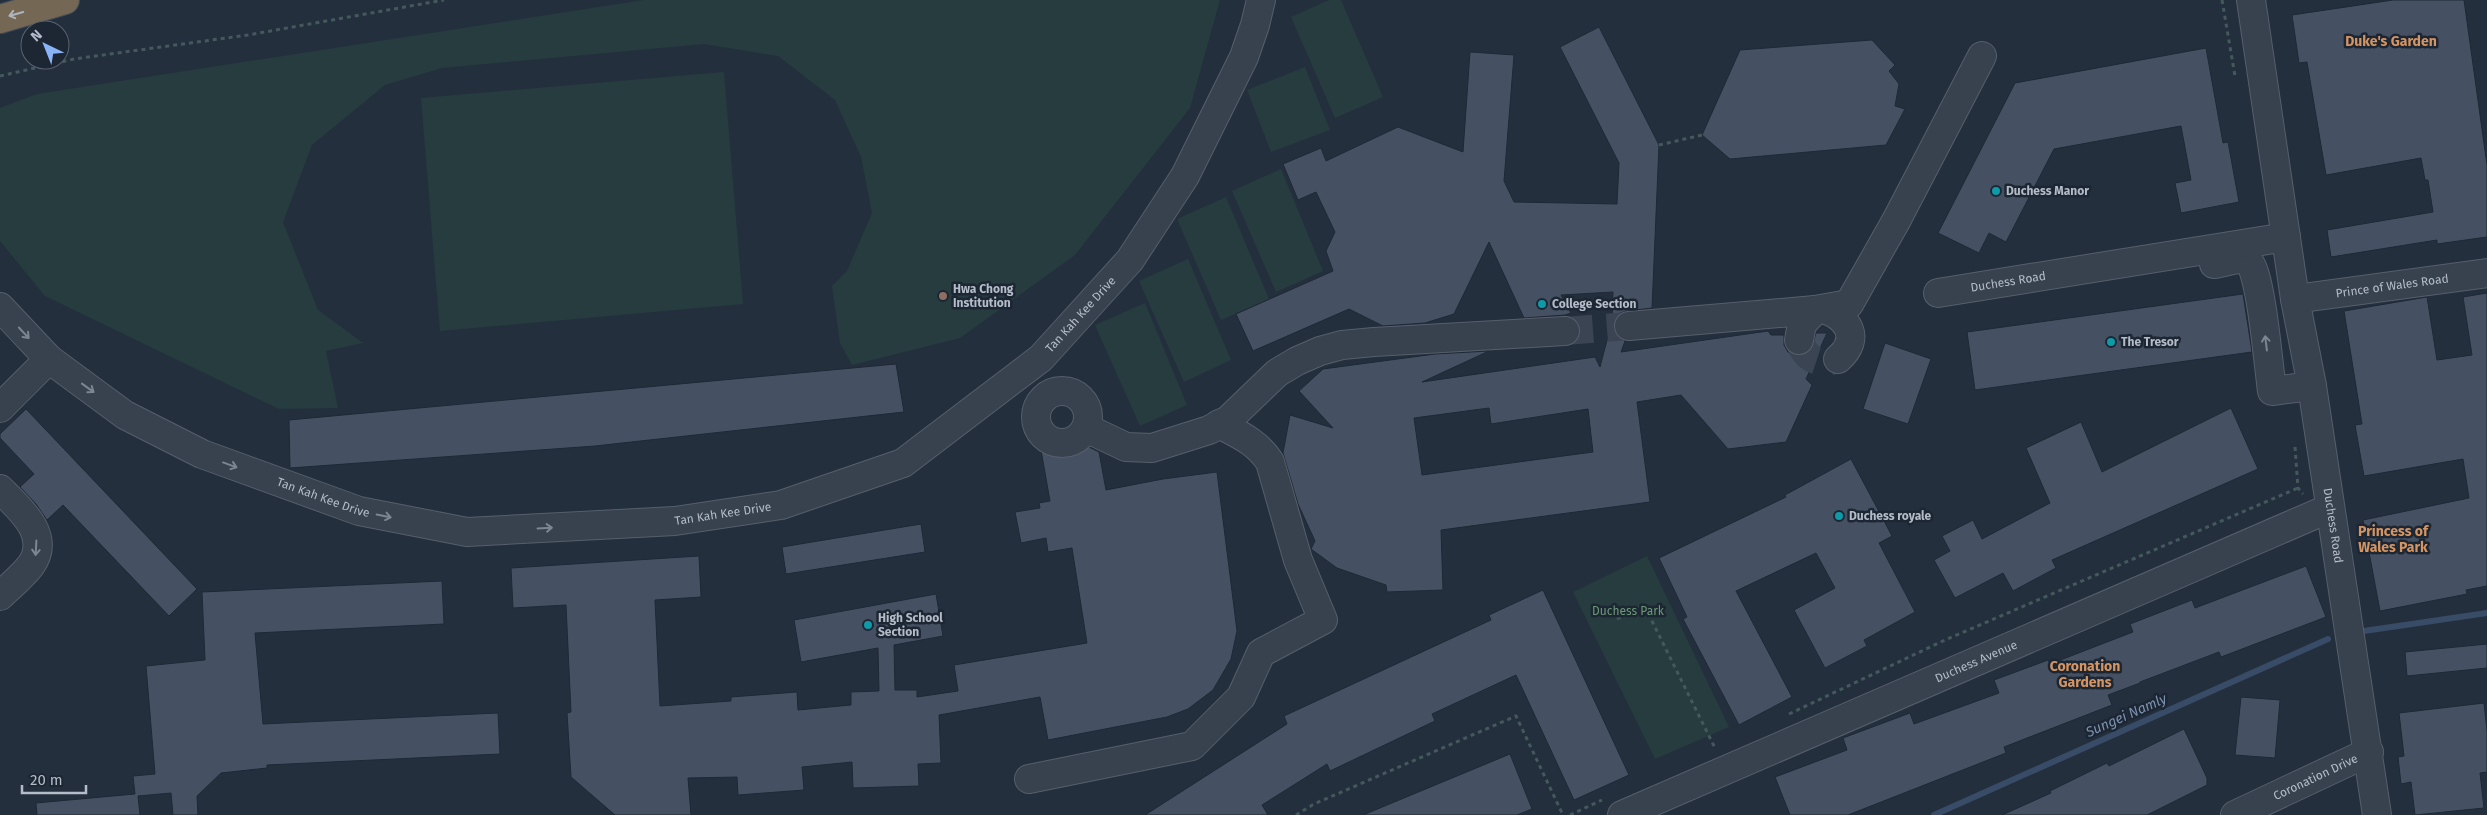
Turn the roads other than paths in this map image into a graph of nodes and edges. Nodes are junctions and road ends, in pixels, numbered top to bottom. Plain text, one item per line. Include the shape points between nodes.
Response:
1 (65, 0) edge
2 (1261, 0) edge
3 (2250, 0) edge
4 (0, 19) edge
5 (1982, 56) dead end
6 (2286, 237) junction
7 (2136, 262) junction
8 (2487, 273) edge
9 (1938, 293) dead end
10 (2295, 299) junction
11 (0, 307) edge
12 (1819, 310) junction
13 (1629, 326) tunnel mouth
14 (1565, 331) tunnel mouth
15 (1799, 340) dead end
16 (1041, 358) junction
17 (1838, 358) dead end
18 (49, 359) junction
19 (1008, 384) junction
20 (2312, 386) junction
21 (1067, 391) junction
22 (0, 408) edge
23 (1035, 417) junction
24 (1219, 424) junction
25 (1086, 428) junction
26 (6, 506) edge
27 (2330, 508) junction
28 (0, 596) edge
29 (2369, 752) junction
30 (1029, 779) dead end
31 (1613, 807) edge
32 (2235, 815) edge
33 (2377, 815) edge

1 -> 4 highway
2 - 16 street, Tan Kah Kee Drive via 1244,57 1184,176 1130,260
3 - 6 street, Duchess Road
5 - 12 street via 1849,304
6 - 7 street, Duchess Road
6 - 10 street, Duchess Road
7 - 9 street, Duchess Road
20 -> 7 street via 2272,391 2258,285 2248,261 2242,259 2136,276
8 - 10 street, Prince of Wales Road
10 - 20 street, Duchess Road
11 -> 18 street, Tan Kah Kee Drive
12 - 13 street
12 - 15 street via 1802,324
12 - 17 street via 1840,315 1849,329 1849,346
14 - 24 street via 1342,345 1297,360 1277,373 1228,420
16 - 19 street, Tan Kah Kee Drive
16 - 21 street
18 -> 19 street, Tan Kah Kee Drive via 125,415 202,454 359,511 467,532 675,521 781,505 903,463
18 - 22 street
19 - 23 street
20 - 27 street, Duchess Road
21 - 23 street via 1045,396
21 - 25 street via 1086,405
23 - 25 street via 1038,429 1056,443 1073,440
24 - 25 street via 1152,448 1126,447
24 - 30 street via 1249,439 1270,462 1298,560 1323,620 1261,652 1241,697 1192,746
26 -> 28 street via 34,528 38,545 30,566
27 - 29 street, Duchess Road
27 - 31 street, Duchess Avenue
29 - 32 street, Coronation Drive
29 - 33 street, Duchess Road

